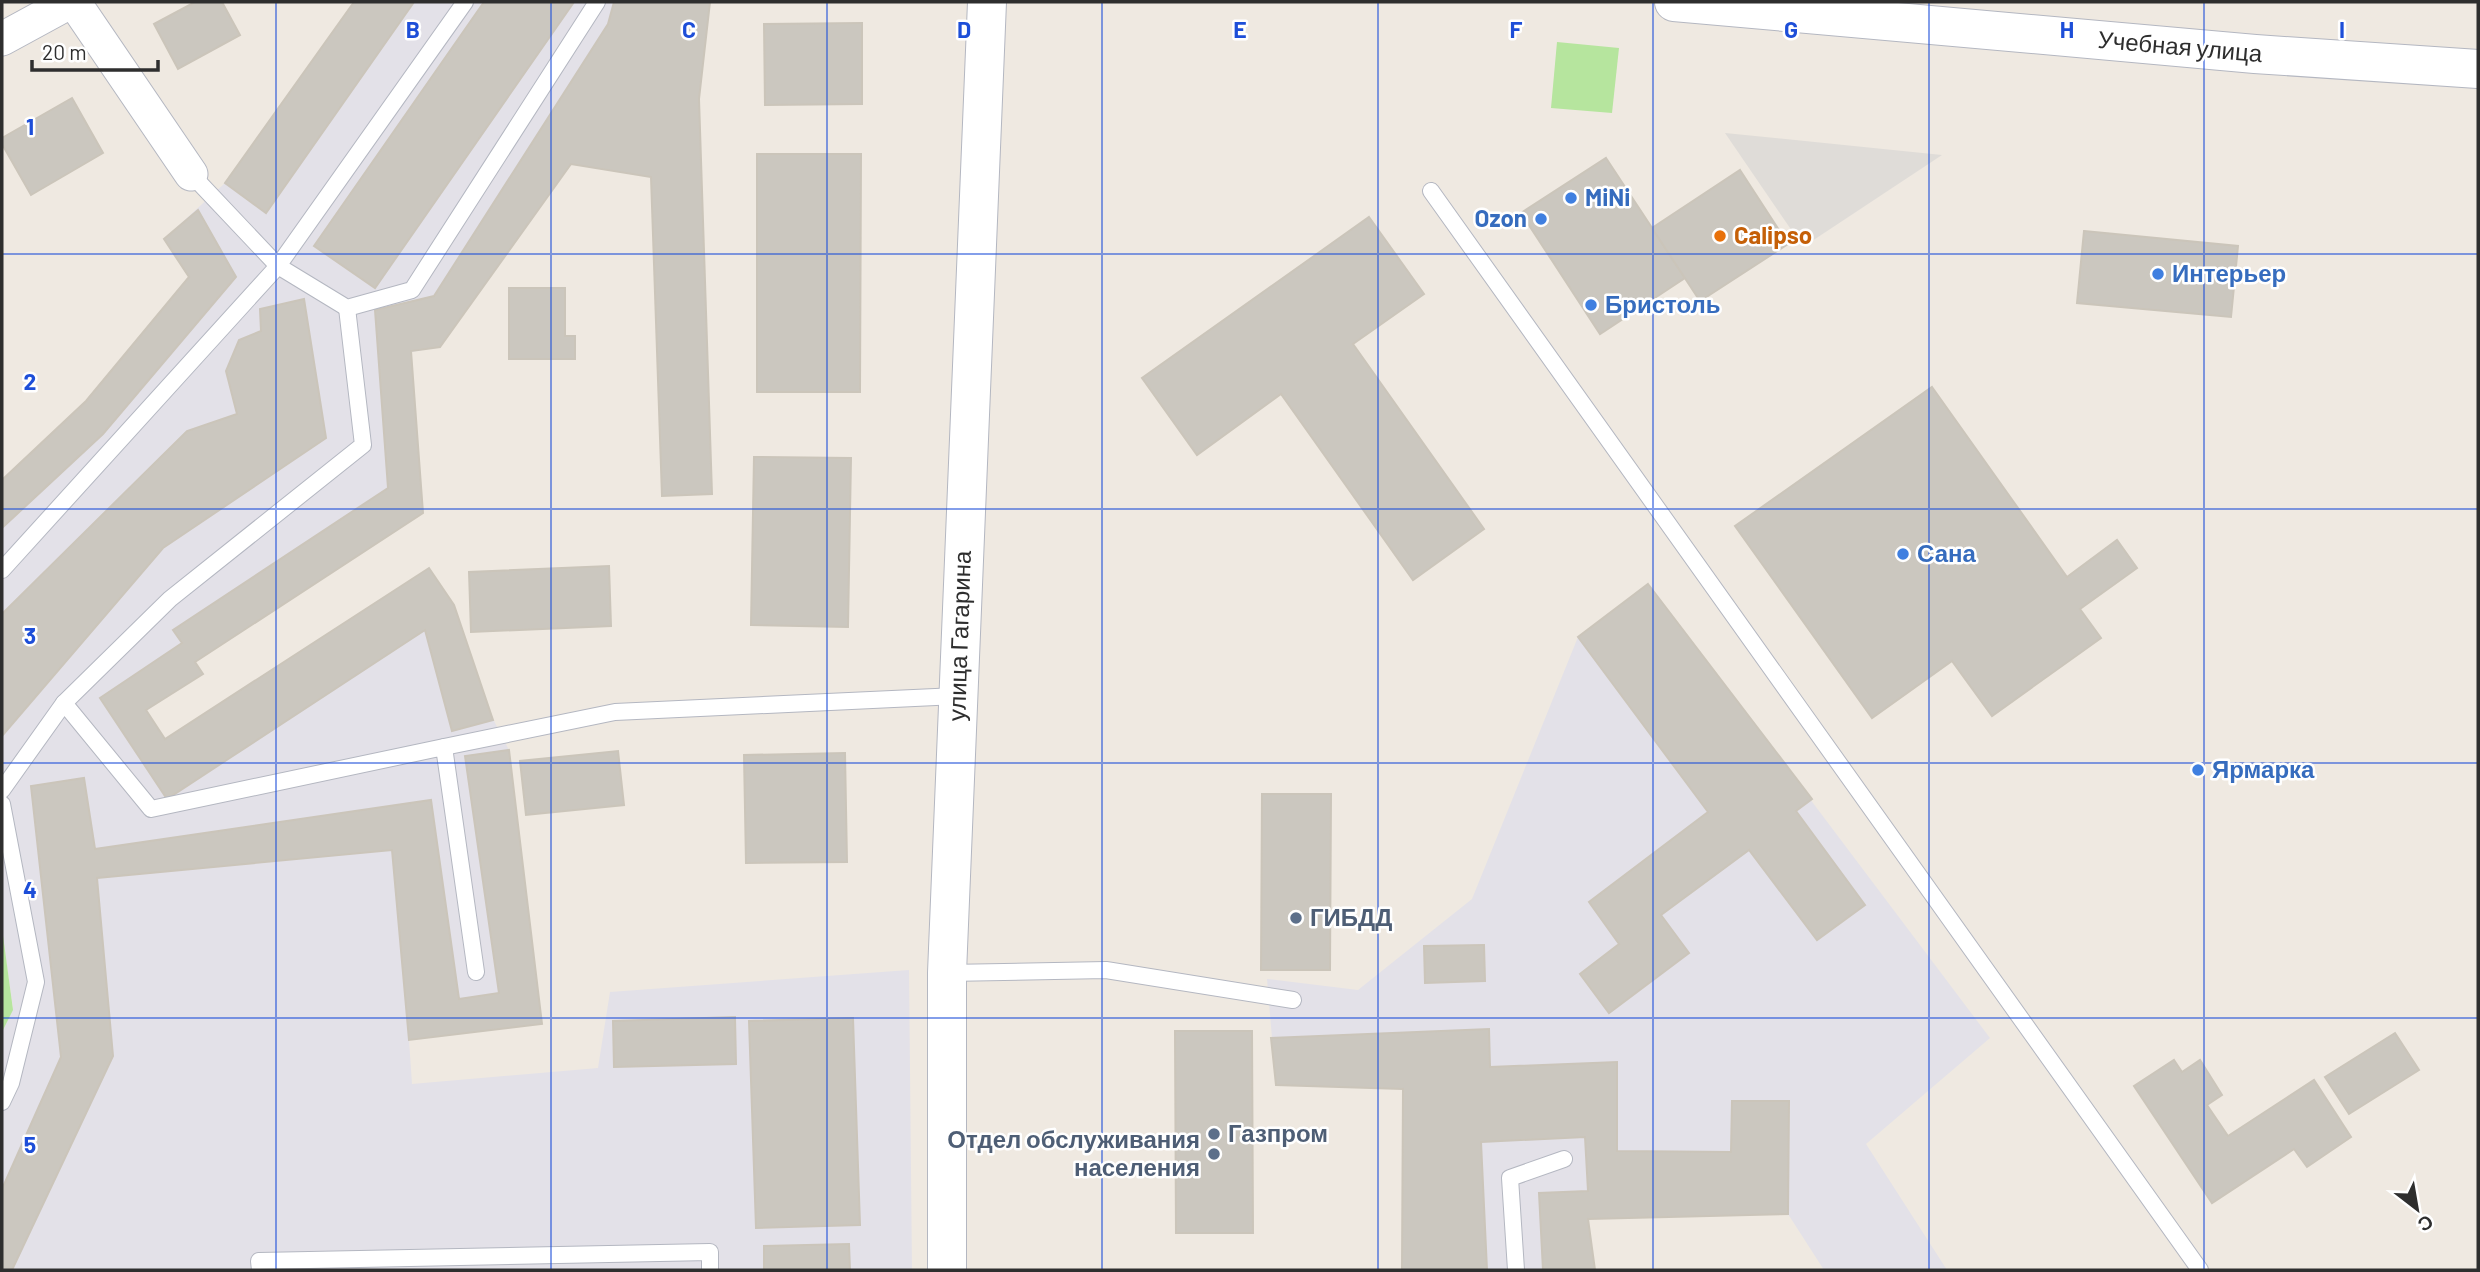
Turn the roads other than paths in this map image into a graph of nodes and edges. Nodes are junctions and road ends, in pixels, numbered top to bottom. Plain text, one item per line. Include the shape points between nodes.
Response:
1 (72, 2) edge
2 (465, 2) edge
3 (597, 2) edge
4 (987, 2) edge
5 (1674, 2) edge
6 (2, 39) edge
7 (2478, 69) edge
8 (191, 174) joint
9 (1431, 191) dead end
10 (278, 266) junction
11 (347, 307) junction
12 (2, 570) edge
13 (957, 696) junction
14 (64, 703) junction
15 (444, 747) junction
16 (2, 790) edge
17 (2, 804) edge
18 (475, 972) dead end
19 (947, 973) junction
20 (1293, 1000) dead end
21 (2, 1101) edge
22 (1564, 1159) dead end
23 (260, 1270) edge
24 (710, 1270) edge
25 (947, 1270) edge
26 (1516, 1270) edge
27 (2200, 1270) edge

1 - 6 street
1 - 8 street
2 - 10 lane
3 - 11 lane via 412,290
4 - 13 street, улица Гагарина
5 - 7 street, Учебная улица via 2255,54
8 - 10 lane
9 - 27 lane
10 - 11 lane
10 - 12 lane
11 - 14 lane via 363,445 170,599
13 - 15 lane via 615,712
13 - 19 street, улица Гагарина
14 - 15 lane via 151,809
14 - 16 lane
15 - 18 lane
17 - 21 lane via 36,982 11,1083
19 - 20 lane via 1105,970
19 - 25 street, улица Гагарина
22 - 26 lane via 1510,1178
23 - 24 lane via 260,1261 710,1252

